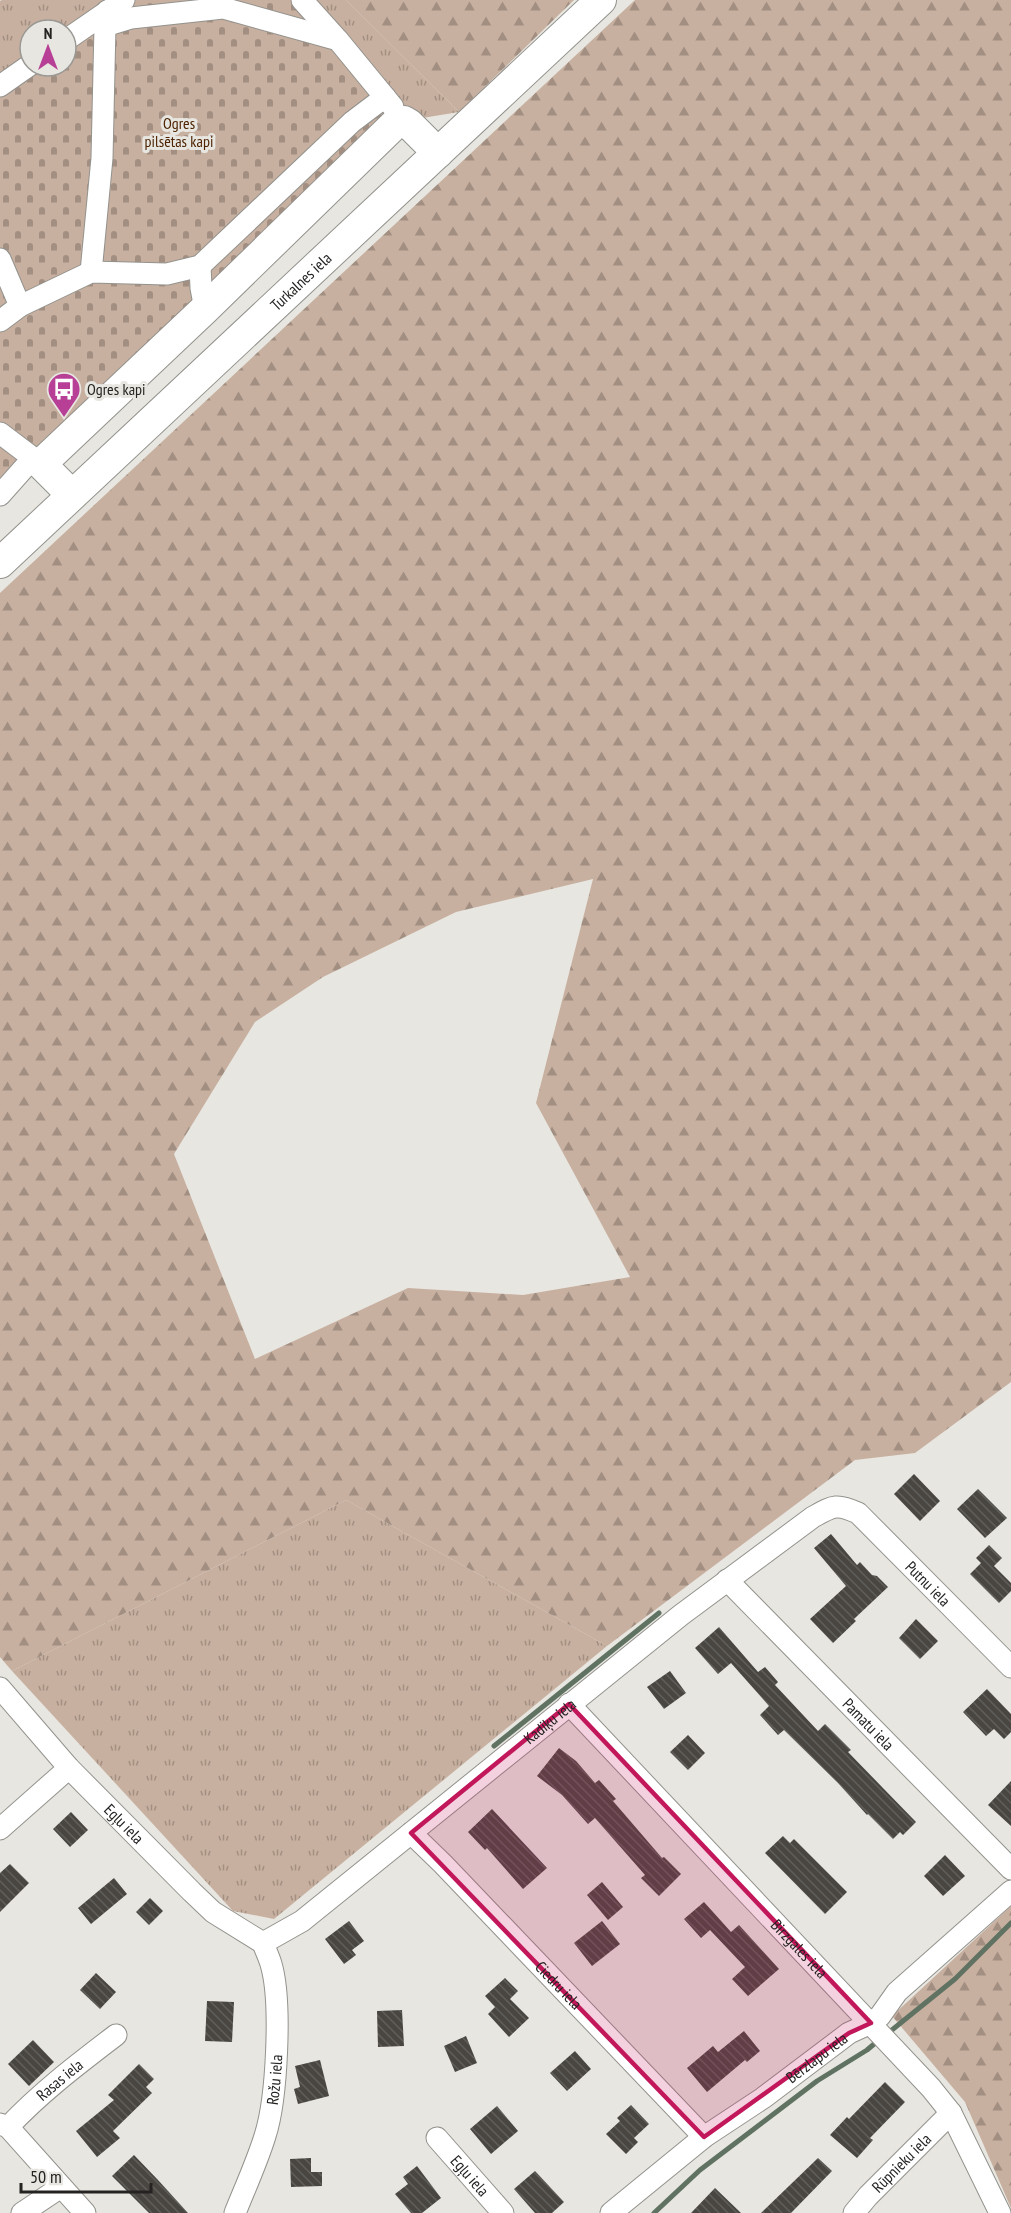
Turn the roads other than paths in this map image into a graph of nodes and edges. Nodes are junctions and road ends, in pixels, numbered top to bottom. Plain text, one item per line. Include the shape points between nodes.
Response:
1 (302, 0) edge
2 (601, 0) edge
3 (112, 12) edge
4 (78, 33) edge
5 (338, 40) junction
6 (18, 73) edge
7 (0, 86) edge
8 (385, 97) junction
9 (404, 121) junction
10 (438, 153) junction
11 (0, 259) edge
12 (200, 266) junction
13 (91, 272) junction
14 (20, 306) junction
15 (205, 309) junction
16 (0, 321) edge
17 (0, 433) edge
18 (36, 462) junction
19 (0, 495) edge
20 (72, 495) junction
21 (0, 562) edge
22 (841, 1506) joint
23 (727, 1580) junction
24 (1011, 1667) edge
25 (0, 1688) edge
26 (569, 1704) junction
27 (69, 1768) junction
28 (0, 1829) edge
29 (411, 1833) junction
30 (1011, 1869) edge
31 (1011, 1891) edge
32 (262, 1942) junction
33 (871, 2023) junction
34 (116, 2035) dead end
35 (951, 2113) junction
36 (4, 2125) edge
37 (704, 2137) junction
38 (437, 2138) dead end
39 (61, 2187) junction
40 (22, 2213) edge
41 (85, 2213) edge
42 (235, 2213) edge
43 (503, 2213) edge
44 (610, 2213) edge
45 (854, 2213) edge
46 (1000, 2213) edge

1 - 5 street
2 - 10 main road, Turkalnes iela
3 - 4 street
3 - 5 street via 131,18 223,8
3 - 13 street
5 - 8 street
6 - 7 street
8 - 9 street
8 - 12 street via 352,122
9 - 10 main road
9 - 15 main road via 394,124
10 - 20 main road, Turkalnes iela
11 - 14 street
12 - 13 street via 167,274
12 - 15 street
13 - 14 street
14 - 16 street
15 - 18 main road
17 - 18 street
18 - 19 street
18 - 20 main road
20 - 21 main road, Turkalnes iela
22 - 23 street, Kadiķu iela via 813,1517
22 - 24 street, Putnu iela via 858,1513
23 - 26 street, Kadiķu iela
23 - 30 street, Pamatu iela
25 - 27 street, Egļu iela
26 - 29 street, Kadiķu iela
26 - 33 street, Birzgales iela
27 - 28 street
27 - 32 street, Egļu iela via 213,1912
29 - 32 street, Kadiķu iela via 302,1921
29 - 37 street, Ciedru iela
31 - 33 street, Bērzlapu iela via 897,1992
32 - 42 street, Rožu iela via 275,1987 273,2091 266,2135
33 - 35 street, Birzgales iela
33 - 37 street, Bērzlapu iela via 849,2033
34 - 36 street, Rasas iela
35 - 45 street, Rūpnieku iela
35 - 46 street, Birzgales iela
36 - 39 street
37 - 44 street, Bērzlapu iela
38 - 43 street, Egļu iela
39 - 40 street
39 - 41 street

